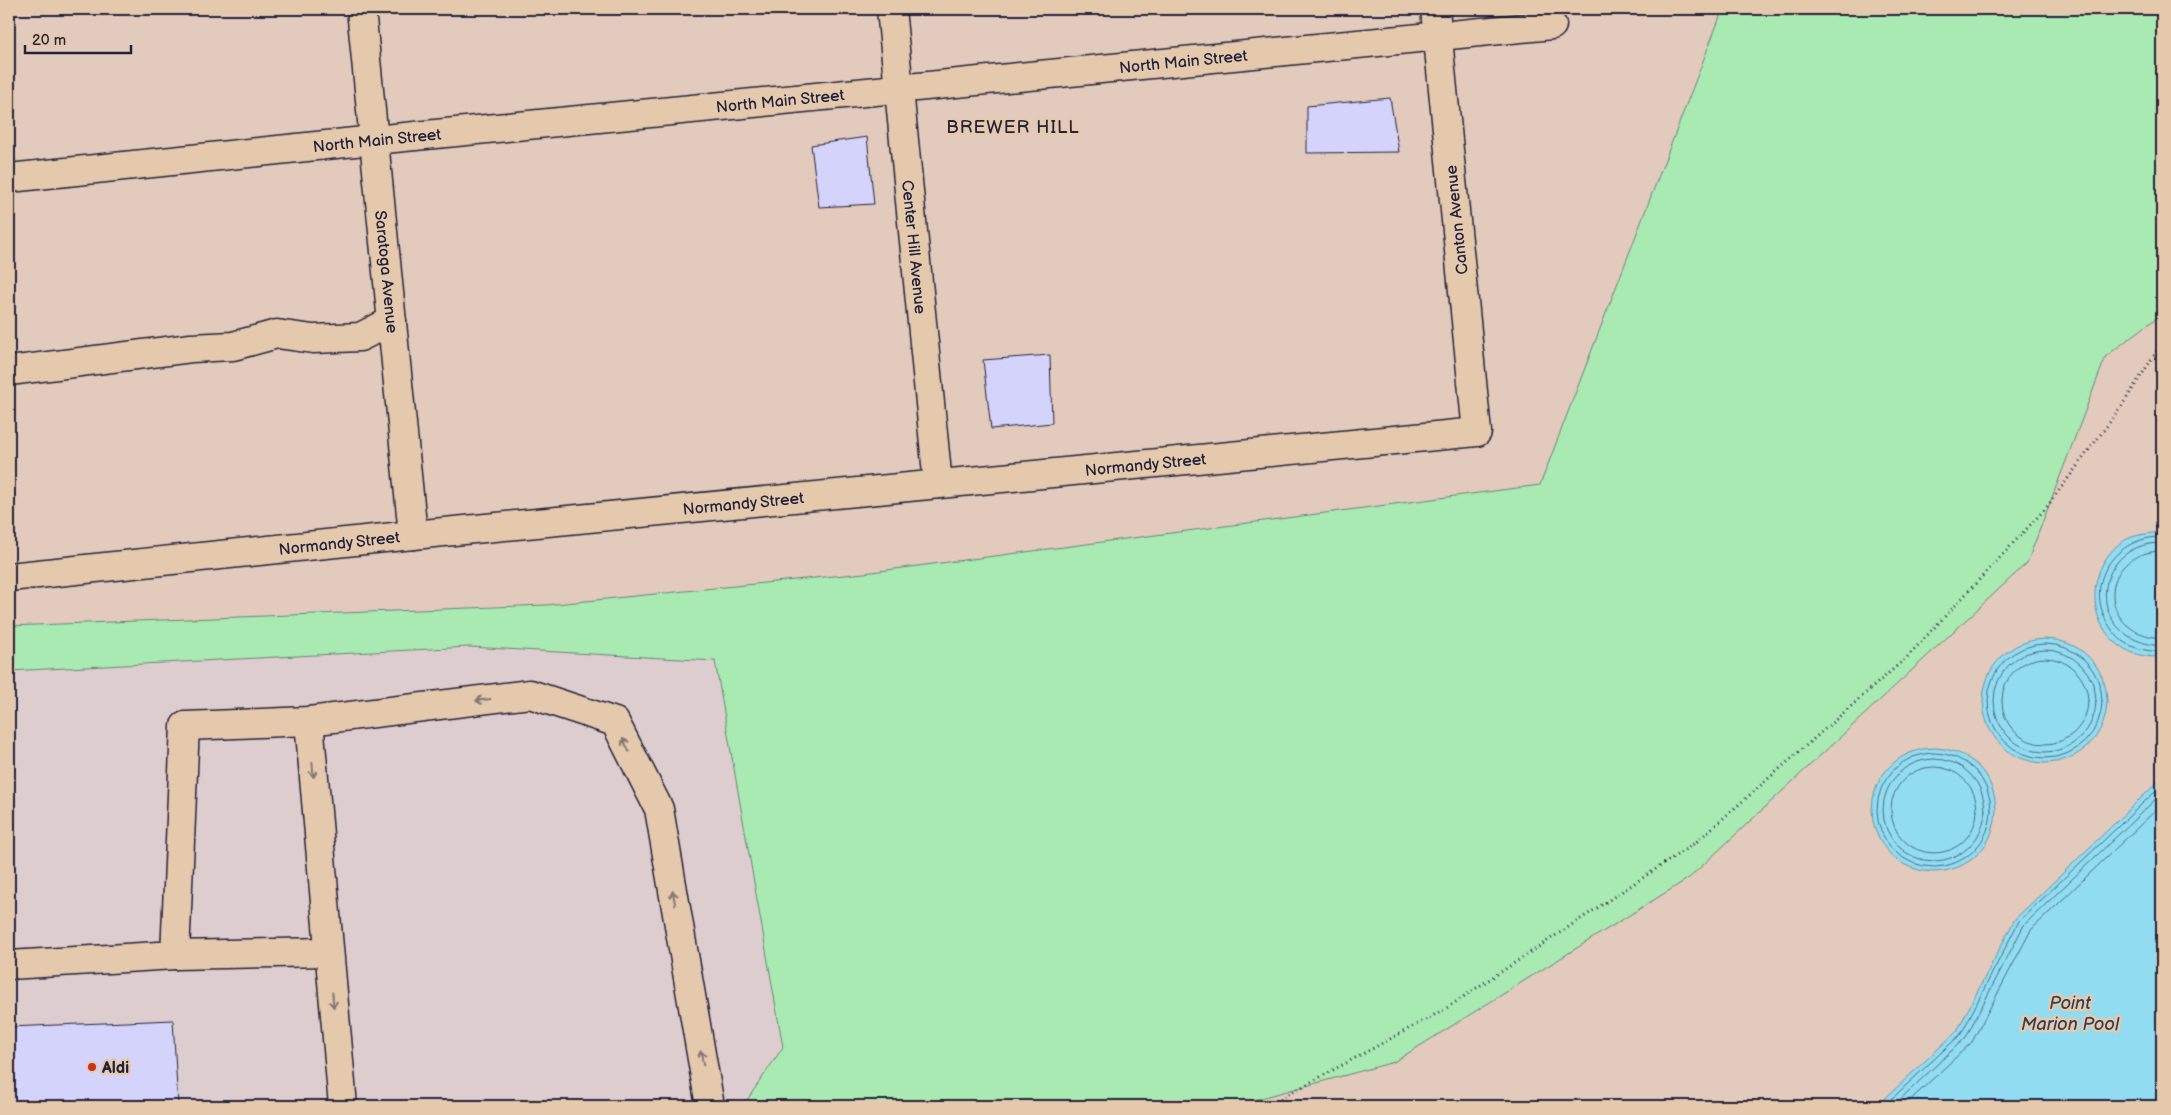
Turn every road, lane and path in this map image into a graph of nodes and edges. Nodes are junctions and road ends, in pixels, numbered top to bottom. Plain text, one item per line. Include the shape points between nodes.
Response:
1 (361, 9) edge
2 (891, 9) edge
3 (1435, 9) edge
4 (1552, 25) dead end
5 (1438, 36) junction
6 (898, 89) junction
7 (374, 140) junction
8 (9, 178) edge
9 (392, 321) junction
10 (2162, 343) edge
11 (9, 371) edge
12 (1477, 432) joint
13 (938, 484) junction
14 (413, 534) junction
15 (9, 577) edge
16 (310, 721) junction
17 (328, 952) junction
18 (175, 954) junction
19 (9, 965) edge
20 (343, 1106) edge
21 (710, 1106) edge
22 (1267, 1106) edge

1 - 7 street, Saratoga Avenue
2 - 6 street, Center Hill Avenue
3 - 5 street, Canton Avenue
4 - 5 street, North Main Street
5 - 6 street, North Main Street
5 - 12 street, Canton Avenue
6 - 7 street, North Main Street
6 - 13 street, Center Hill Avenue
7 - 8 street, North Main Street
7 - 9 street, Saratoga Avenue
9 - 11 street via 360,337 313,339 277,334 233,346 191,348
9 - 14 street, Saratoga Avenue
10 - 22 path via 2121,407 2046,508 1914,650 1695,842 1445,1009
12 - 13 street, Normandy Street
13 - 14 street, Normandy Street
14 - 15 street, Normandy Street
16 -> 17 street
16 - 18 street via 185,726
21 -> 16 street via 659,809 615,722 530,694
17 - 18 street
17 -> 20 street
18 - 19 street

